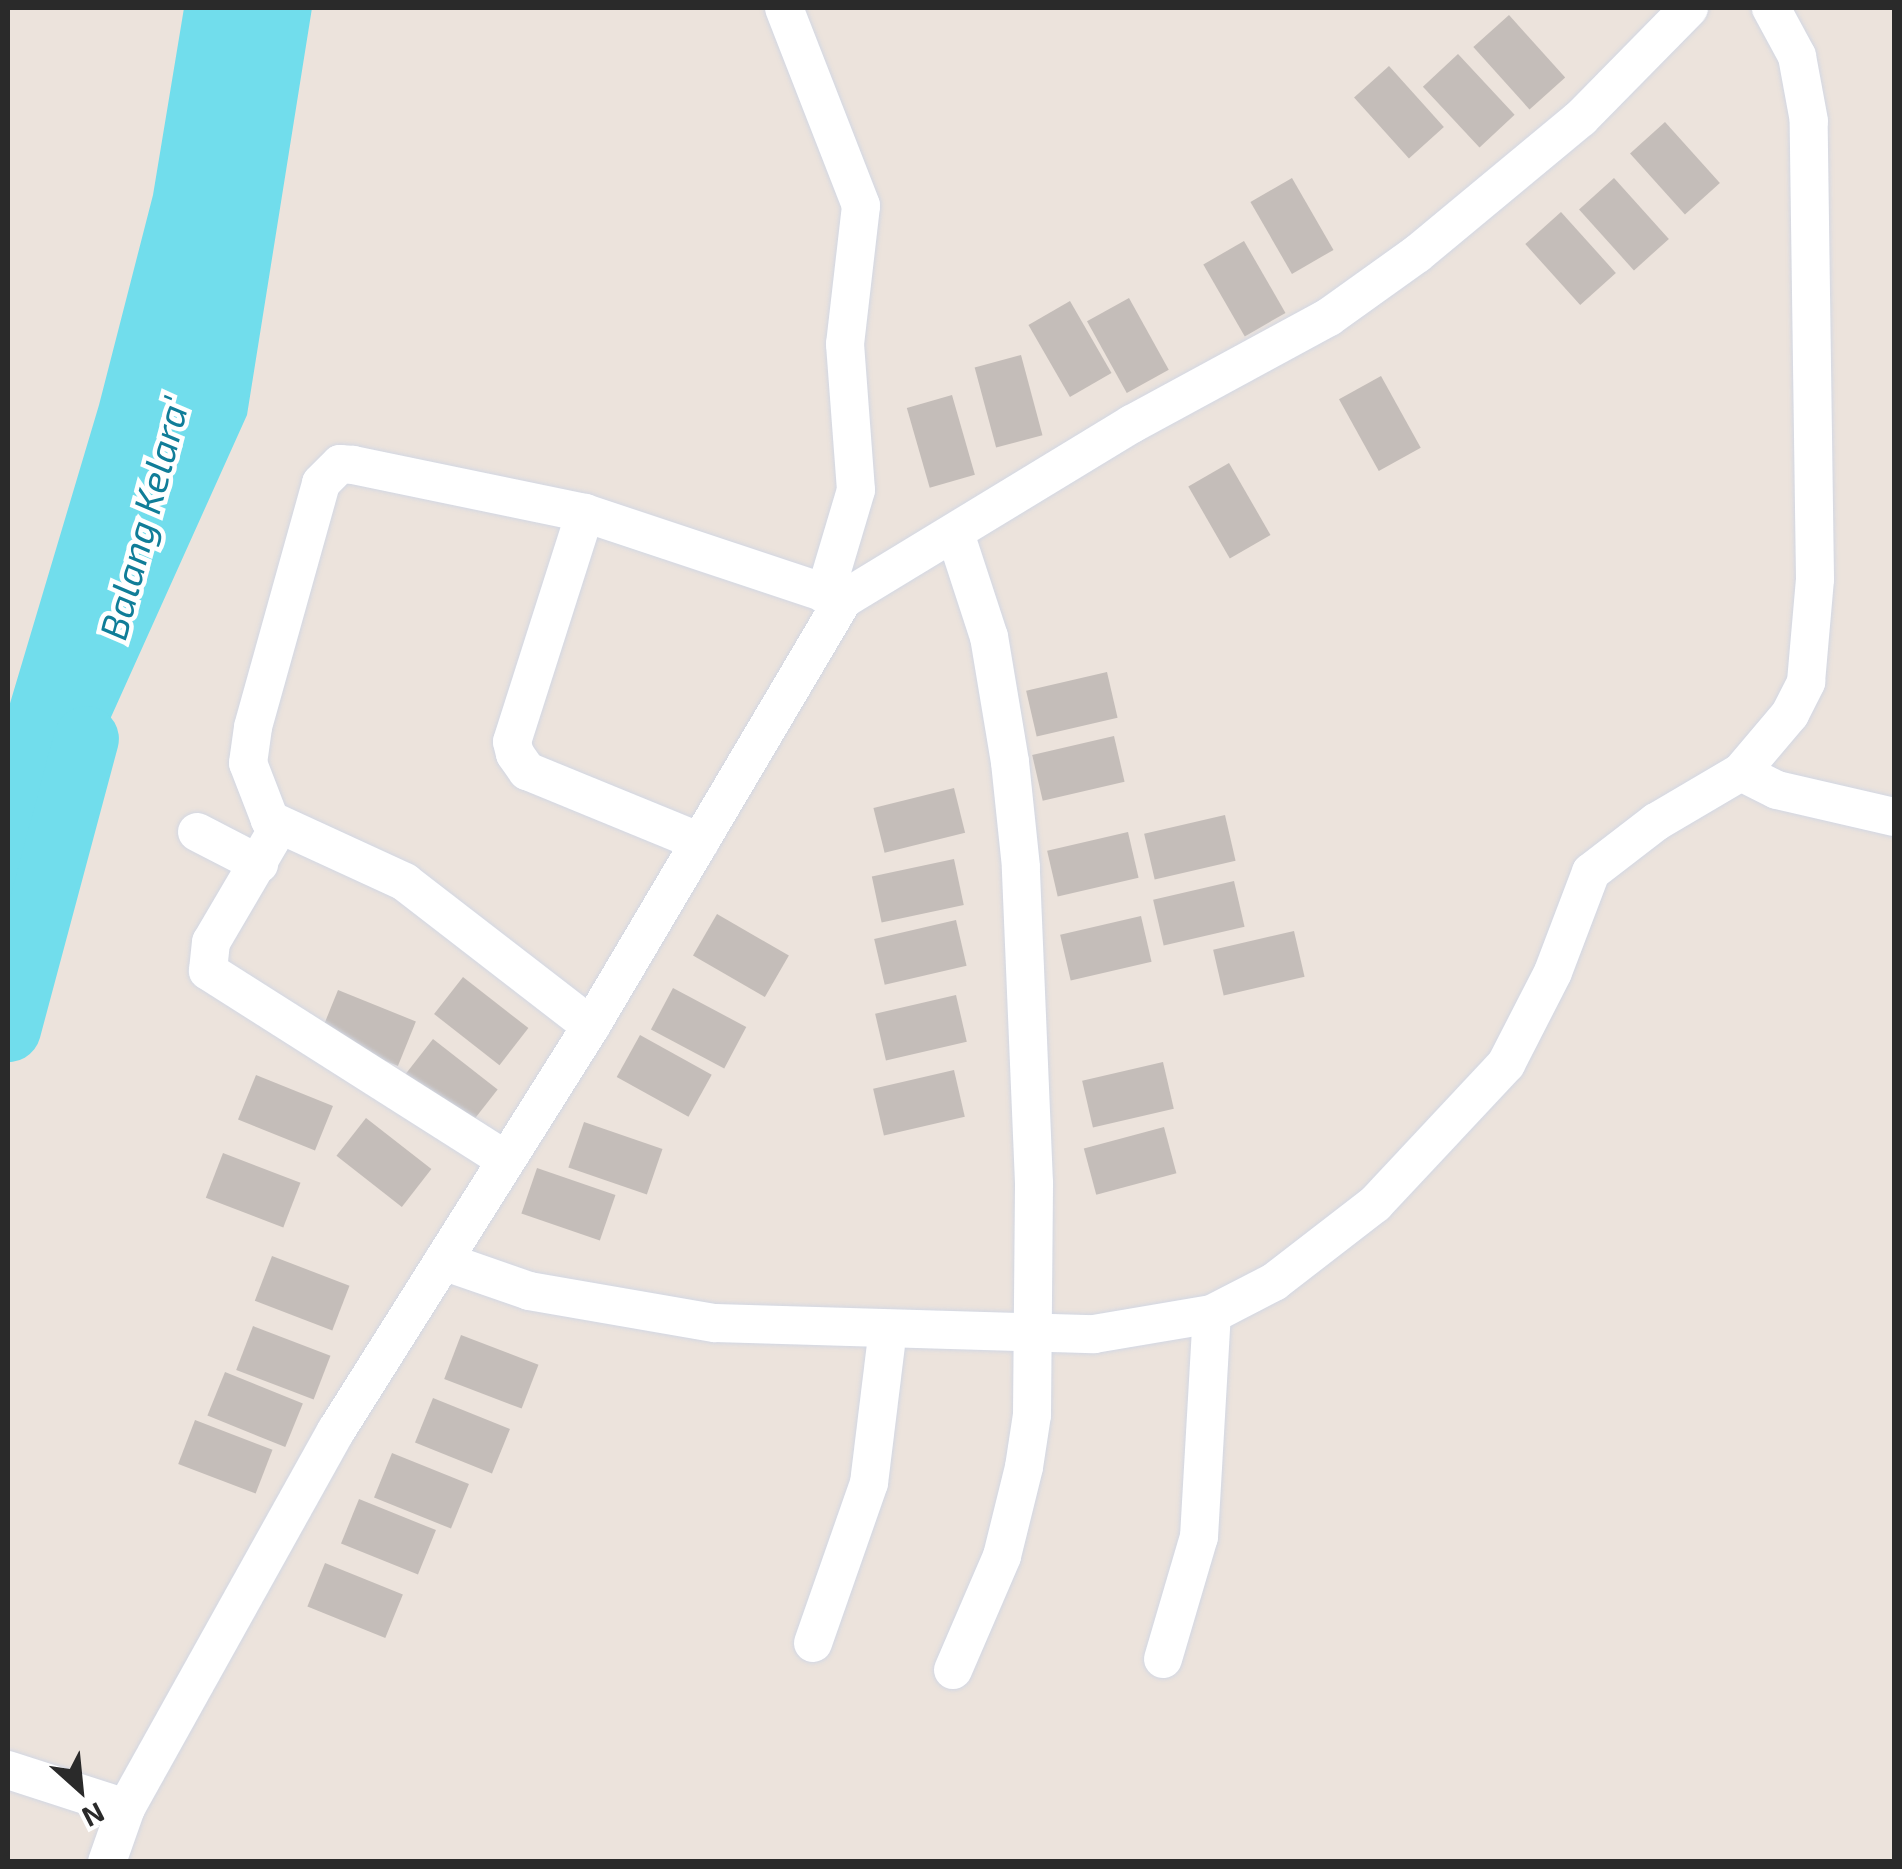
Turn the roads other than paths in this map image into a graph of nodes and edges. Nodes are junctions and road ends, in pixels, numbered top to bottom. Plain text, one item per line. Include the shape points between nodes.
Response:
1 (784, 8) edge
2 (1689, 8) edge
3 (1771, 8) edge
4 (585, 513) junction
5 (956, 533) junction
6 (834, 596) junction
7 (1741, 772) junction
8 (1894, 817) edge
9 (278, 828) junction
10 (197, 832) dead end
11 (700, 842) junction
12 (260, 864) junction
13 (591, 1026) junction
14 (504, 1158) junction
15 (443, 1261) junction
16 (1212, 1314) junction
17 (888, 1329) junction
18 (1032, 1333) junction
19 (813, 1643) dead end
20 (1163, 1659) dead end
21 (953, 1670) dead end
22 (8, 1770) edge
23 (126, 1808) junction
24 (107, 1862) edge

1 - 6 street via 861,206 845,344 856,490
2 - 5 street via 1581,118 1417,254 1329,317 1132,424
3 - 7 street via 1797,56 1809,121 1814,641 1806,682 1790,714
4 - 6 street
4 - 9 street via 353,465 329,471 252,727 248,763
4 - 11 street via 520,712 515,754 527,771
5 - 6 street
5 - 18 street via 989,636 1022,867 1034,1183
6 - 11 street
7 - 8 street via 1778,790
7 - 16 street via 1656,822 1591,872 1553,972 1506,1064 1431,1150 1331,1240 1274,1282
9 - 12 street
9 - 13 street via 405,882
10 - 12 street
11 - 13 street
12 - 14 street via 211,942 208,971
13 - 14 street
14 - 15 street
15 - 17 street via 528,1291 634,1312 715,1323
15 - 23 street via 336,1430
16 - 18 street via 1142,1329
16 - 20 street via 1199,1537
17 - 18 street
17 - 19 street via 869,1484
18 - 21 street via 1032,1415 1017,1503
22 - 23 street
23 - 24 street

